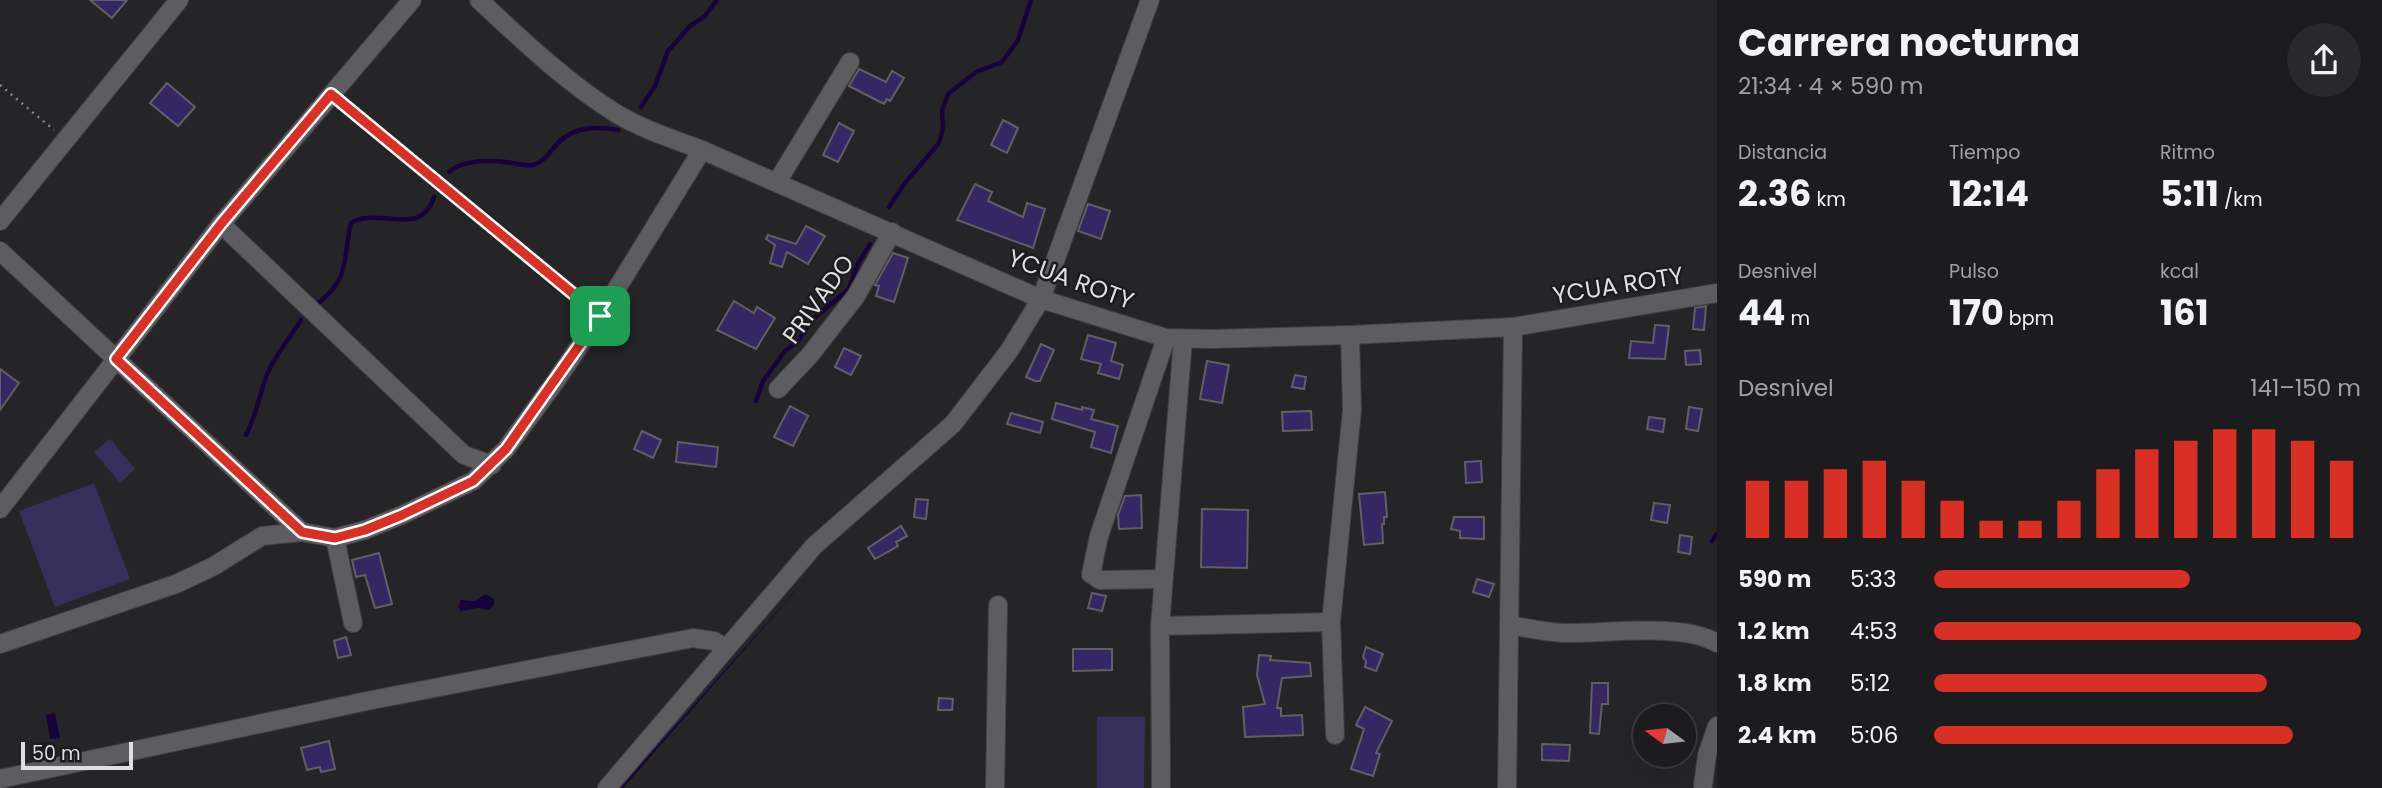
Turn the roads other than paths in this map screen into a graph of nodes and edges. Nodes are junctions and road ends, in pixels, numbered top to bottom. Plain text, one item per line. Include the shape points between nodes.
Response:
1 (179, 0) edge
2 (412, 0) edge
3 (479, 0) edge
4 (1150, 0) edge
5 (850, 62) dead end
6 (702, 150) junction
7 (777, 182) junction
8 (0, 221) edge
9 (221, 224) junction
10 (892, 232) junction
11 (0, 251) edge
12 (1717, 293) edge
13 (1041, 299) junction
14 (1513, 327) junction
15 (1350, 335) junction
16 (1175, 338) junction
17 (116, 359) junction
18 (778, 388) dead end
19 (492, 465) junction
20 (0, 509) edge
21 (302, 532) junction
22 (335, 538) junction
23 (1163, 579) junction
24 (998, 605) dead end
25 (1331, 622) junction
26 (353, 623) dead end
27 (1509, 625) junction
28 (1160, 626) junction
29 (1717, 643) edge
30 (0, 644) edge
31 (725, 649) junction
32 (1717, 726) edge
33 (1335, 735) dead end
34 (0, 779) edge
35 (1705, 785) edge
36 (607, 788) edge
37 (995, 788) edge
38 (1161, 788) edge
39 (1507, 788) edge

1 - 8 street
2 - 9 street
3 - 6 street, YCUA ROTY via 576,86 656,133
4 - 13 street
5 - 7 street
6 - 7 street, YCUA ROTY
6 - 19 street via 600,316
7 - 10 street, YCUA ROTY
9 - 17 street
9 - 19 street via 457,449
10 - 13 street, YCUA ROTY
10 - 18 street, PRIVADO via 856,296
11 - 17 street
12 - 14 street, YCUA ROTY
13 - 16 street, YCUA ROTY
13 - 31 street via 989,381 953,424 814,546
14 - 15 street, YCUA ROTY
14 - 27 street
15 - 16 street, YCUA ROTY
15 - 25 street via 1352,410
16 - 23 street
16 - 23 street via 1099,536 1091,574 1100,580
17 - 20 street
17 - 21 street
19 - 22 street via 473,481 402,515
21 - 22 street
21 - 30 street via 262,536 176,584
22 - 26 street
23 - 28 street
24 - 37 street
25 - 28 street
25 - 33 street
27 - 29 street via 1560,633 1688,634
27 - 39 street
28 - 38 street
31 - 34 street via 714,641 693,638
31 - 36 street
32 - 35 street via 1707,755

